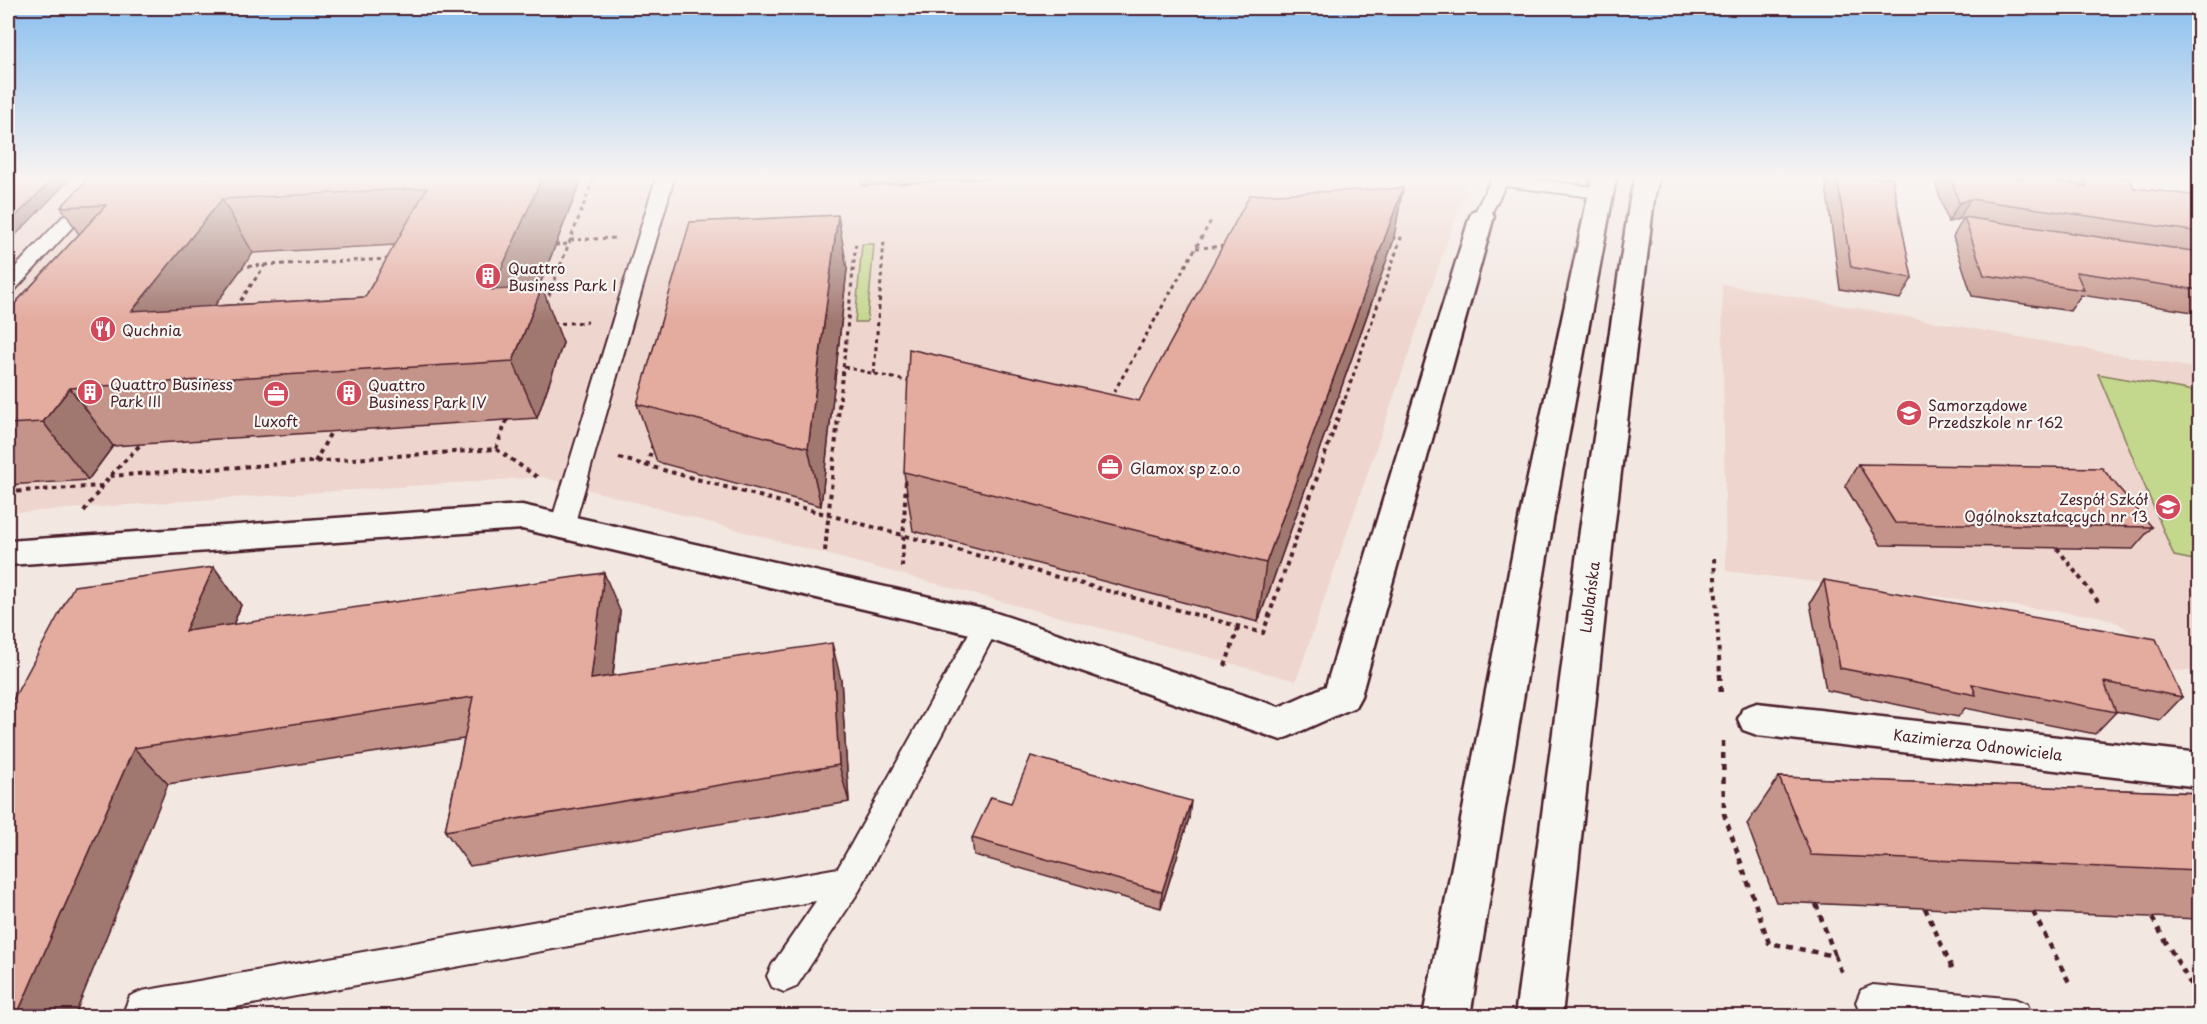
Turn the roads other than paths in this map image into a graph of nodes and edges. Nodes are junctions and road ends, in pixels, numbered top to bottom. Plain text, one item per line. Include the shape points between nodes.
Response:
1 (64, 226) edge
2 (651, 226) edge
3 (1479, 226) edge
4 (1594, 226) edge
5 (1638, 226) edge
6 (8, 286) edge
7 (562, 526) junction
8 (8, 552) edge
9 (987, 624) junction
10 (1757, 719) dead end
11 (2199, 770) edge
12 (848, 881) junction
13 (784, 976) dead end
14 (1873, 1002) dead end
15 (142, 1008) dead end
16 (1449, 1014) edge
17 (1538, 1017) edge
18 (2015, 1017) edge

1 - 6 lane
2 - 7 lane
3 - 9 street via 1342,696 1281,724
4 - 16 street via 1537,515
5 - 17 street, Lublańska via 1598,518
7 - 8 street via 522,517
7 - 9 street
9 - 12 lane
10 - 11 street, Kazimierza Odnowiciela
12 - 13 lane
12 - 15 lane
14 - 18 lane

